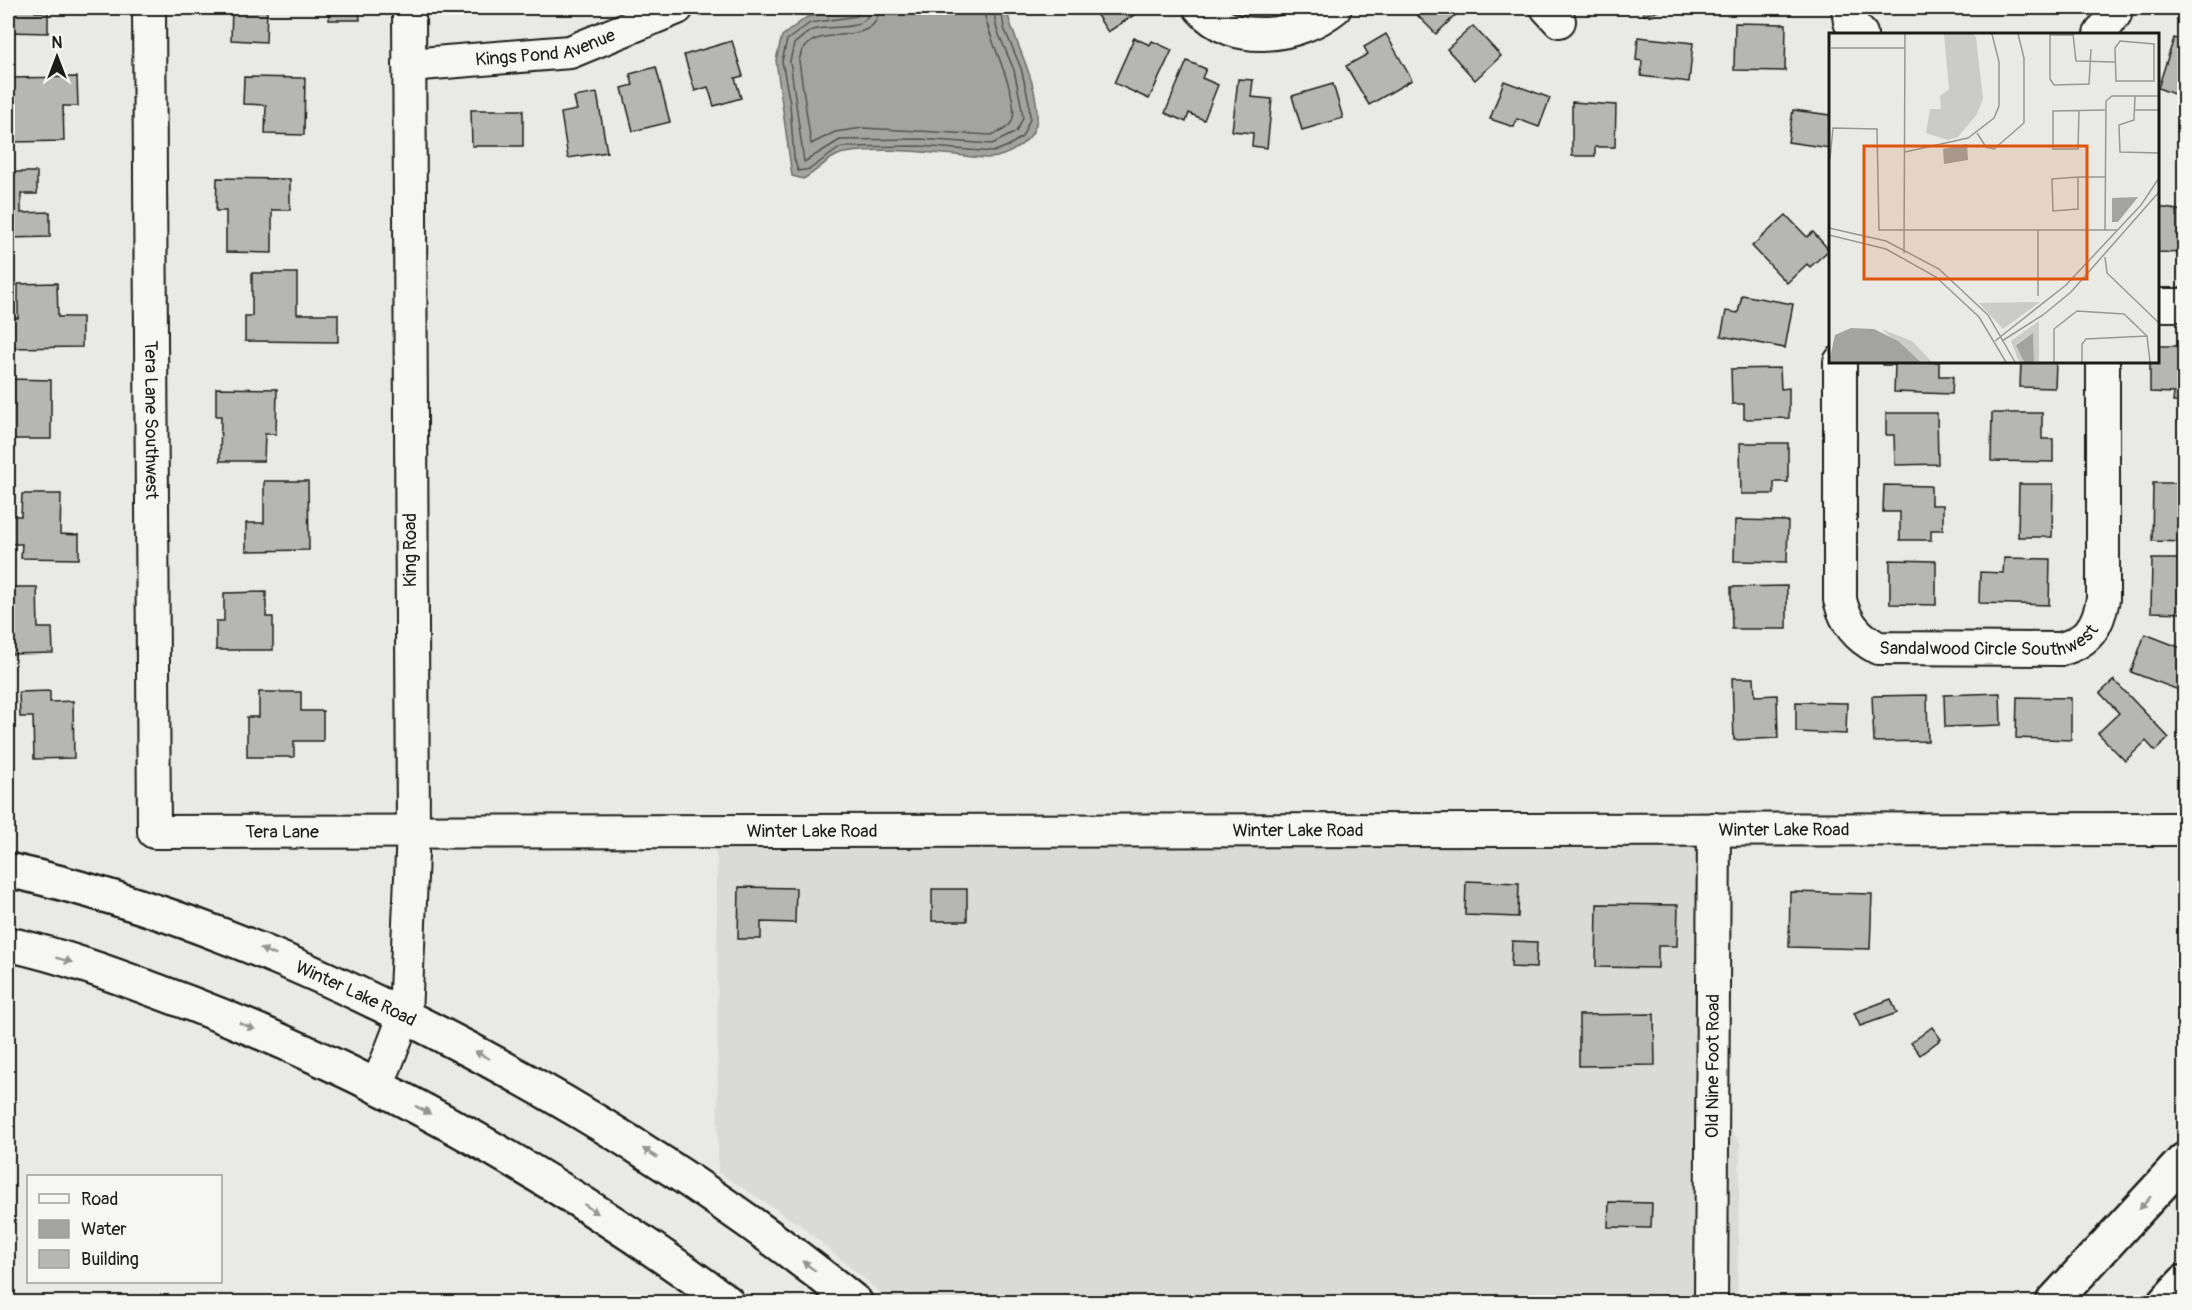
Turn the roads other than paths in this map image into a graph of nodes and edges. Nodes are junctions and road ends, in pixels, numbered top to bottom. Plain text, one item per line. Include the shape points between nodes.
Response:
1 (149, 8) edge
2 (409, 8) edge
3 (677, 8) edge
4 (1200, 8) edge
5 (1335, 8) edge
6 (1848, 8) edge
7 (2115, 8) edge
8 (1860, 33) edge
9 (2101, 33) edge
10 (409, 65) junction
11 (2159, 305) edge
12 (2184, 305) edge
13 (1840, 363) edge
14 (2103, 363) edge
15 (2184, 828) edge
16 (1714, 829) junction
17 (412, 831) junction
18 (154, 832) joint
19 (8, 870) edge
20 (8, 944) edge
21 (405, 1015) junction
22 (377, 1087) junction
23 (2184, 1160) edge
24 (2184, 1282) edge
25 (727, 1302) edge
26 (855, 1302) edge
27 (1711, 1302) edge
28 (2053, 1302) edge
29 (2165, 1302) edge

1 - 18 street, Tera Lane Southwest
2 - 10 street, King Road
3 - 10 street, Kings Pond Avenue via 570,52
4 - 5 street via 1241,31 1275,34 1308,25
6 - 8 street via 1850,22
7 - 9 street
10 - 17 street, King Road
11 - 12 street
13 - 14 street, Sandalwood Circle Southwest via 1840,600 1845,619 1862,640 1878,648 2038,649 2079,644 2099,619 2103,599
15 - 16 street, Winter Lake Road
16 - 17 street, Winter Lake Road
16 - 27 street, Old Nine Foot Road
17 - 18 street, Tera Lane
17 - 21 street, King Road
21 -> 19 main road, Winter Lake Road via 348,986 219,932 55,880
20 -> 22 main road via 84,966 217,1014
21 - 22 street, King Road
26 -> 21 main road, Winter Lake Road via 656,1157 512,1070
22 -> 25 main road via 531,1171
23 -> 28 main road
24 - 29 main road

